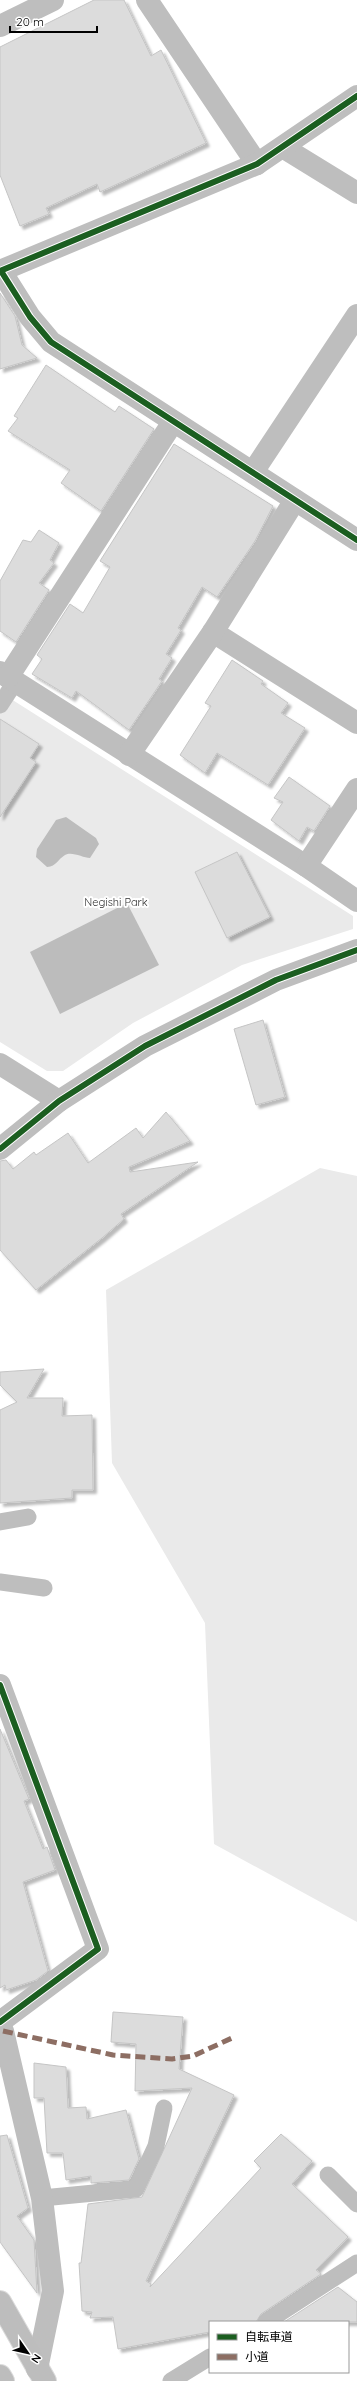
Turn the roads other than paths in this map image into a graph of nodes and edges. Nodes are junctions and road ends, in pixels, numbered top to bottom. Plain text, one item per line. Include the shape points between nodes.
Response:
1 (53, 0) edge
2 (147, 0) edge
3 (0, 26) edge
4 (357, 96) edge
5 (284, 148) junction
6 (257, 164) junction
7 (357, 193) edge
8 (0, 271) edge
9 (357, 315) edge
10 (173, 422) junction
11 (253, 472) junction
12 (295, 500) junction
13 (357, 540) edge
14 (213, 632) junction
15 (8, 677) edge
16 (0, 705) edge
17 (357, 723) edge
18 (129, 755) junction
19 (357, 789) edge
20 (306, 866) junction
21 (357, 901) edge
22 (357, 950) edge
23 (0, 1064) edge
24 (59, 1101) junction
25 (0, 1149) edge
26 (28, 1517) dead end
27 (0, 1522) edge
28 (0, 1582) edge
29 (44, 1588) dead end
30 (0, 1685) edge
31 (0, 2022) edge
32 (0, 2027) edge
33 (164, 2108) dead end
34 (328, 2175) dead end
35 (42, 2198) junction
36 (357, 2204) edge
37 (357, 2263) edge
38 (0, 2302) edge
39 (268, 2321) edge
40 (209, 2358) edge
41 (41, 2375) edge
42 (0, 2376) edge
43 (3, 2381) edge
44 (171, 2381) edge

1 - 3 street
2 - 6 street
4 - 5 street
5 - 6 street
5 - 7 street
6 - 8 street
8 - 10 street via 30,318 51,342
9 - 11 street
10 - 11 street
10 - 15 street
11 - 12 street
12 - 13 street
12 - 14 street
14 - 17 street
14 - 18 street
15 - 16 lane
15 - 18 street
18 - 20 street
19 - 20 street
20 - 21 street
22 - 24 street via 276,980 186,1025 145,1046
23 - 24 street
24 - 25 street
26 - 27 lane
28 - 29 lane
30 - 31 street via 98,1949
32 - 35 street
33 - 35 lane via 156,2146 136,2189
34 - 36 lane
35 - 41 street via 53,2291
37 - 39 lane
38 - 41 highway
40 - 44 lane
42 - 43 highway

